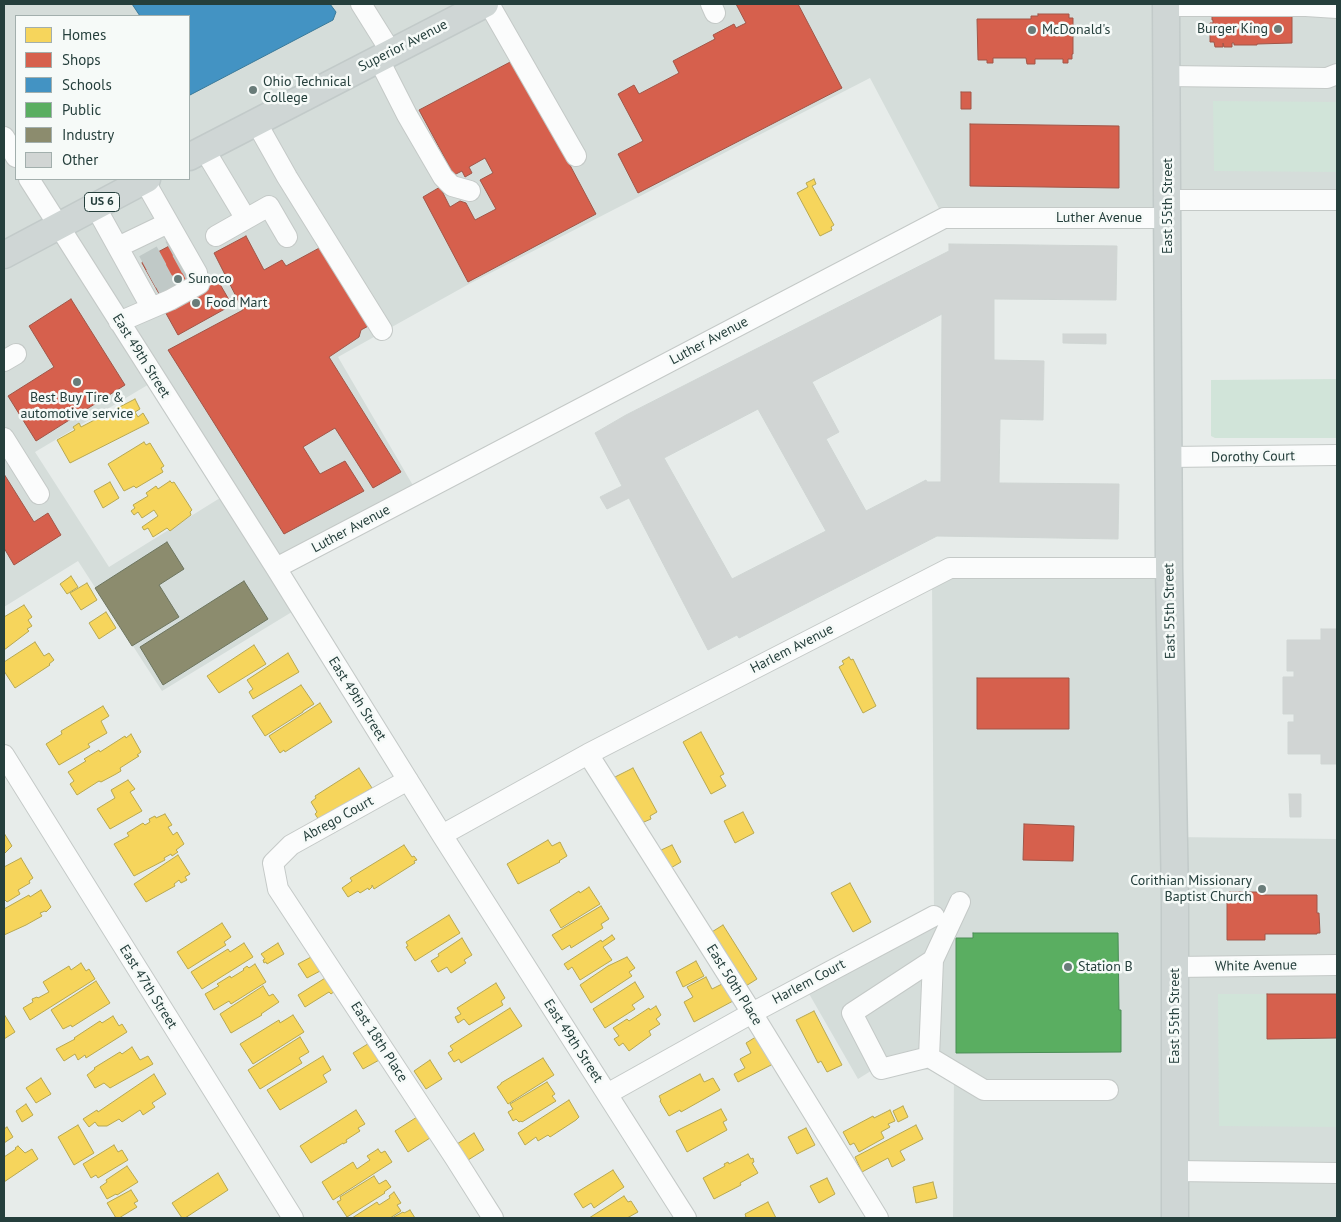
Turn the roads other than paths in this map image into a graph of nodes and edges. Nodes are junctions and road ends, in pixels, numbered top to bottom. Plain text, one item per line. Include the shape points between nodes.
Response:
1 (361, 4) edge
2 (485, 4) edge
3 (489, 4) edge
4 (1166, 5) edge
5 (1337, 8) edge
6 (384, 55) junction
7 (1167, 76) junction
8 (1332, 76) edge
9 (256, 122) junction
10 (4, 137) edge
11 (196, 153) edge
12 (15, 155) edge
13 (576, 156) dead end
14 (30, 180) edge
15 (145, 180) edge
16 (470, 192) dead end
17 (1337, 200) edge
18 (96, 206) junction
19 (1168, 209) junction
20 (246, 219) junction
21 (168, 223) junction
22 (58, 225) junction
23 (216, 236) dead end
24 (287, 237) dead end
25 (118, 247) junction
26 (4, 255) edge
27 (146, 286) junction
28 (119, 322) junction
29 (382, 330) dead end
30 (4, 438) edge
31 (1337, 456) edge
32 (1169, 458) junction
33 (39, 494) dead end
34 (276, 568) junction
35 (1169, 568) junction
36 (588, 754) junction
37 (4, 755) edge
38 (408, 780) junction
39 (442, 835) junction
40 (273, 863) joint
41 (960, 902) dead end
42 (934, 916) dead end
43 (933, 960) junction
44 (1337, 965) edge
45 (1175, 967) junction
46 (752, 1012) junction
47 (929, 1057) junction
48 (1108, 1090) dead end
49 (607, 1094) junction
50 (1175, 1171) junction
51 (1337, 1173) edge
52 (293, 1218) edge
53 (493, 1218) edge
54 (686, 1218) edge
55 (878, 1218) edge
56 (1175, 1218) edge

1 - 6 street
2 - 6 main road, Superior Avenue
3 - 13 street
4 - 5 street
4 - 7 main road, East 55th Street
6 - 9 main road, Superior Avenue
6 - 16 street via 408,115 443,177 452,186
7 - 8 street
7 - 19 main road, East 55th Street
9 - 11 main road, Superior Avenue
9 - 29 street
10 - 12 street
11 - 20 street
14 - 22 street, East 49th Street
15 - 18 main road, US 6
15 - 21 street
17 - 19 street, Luther Avenue
18 - 22 main road, US 6
18 - 25 street
19 - 32 main road, East 55th Street
19 - 34 street, Luther Avenue via 944,218
20 - 23 street
20 - 24 street via 269,206
21 - 25 street
21 - 27 street via 199,284 170,300
22 - 26 main road, US 6
22 - 28 street, East 49th Street
25 - 27 street
27 - 28 street
28 - 34 street, East 49th Street
30 - 33 street
31 - 32 street, Dorothy Court
32 - 35 main road, East 55th Street
34 - 38 street, East 49th Street
35 - 36 street, Harlem Avenue via 950,568
35 - 45 main road, East 55th Street
36 - 39 street, Harlem Avenue
36 - 46 street, East 50th Place
37 - 52 street, East 47th Street
38 - 39 street, East 49th Street
38 - 40 street, Abrego Court via 291,845
39 - 49 street, East 49th Street
40 - 53 street, East 18th Place via 278,889
41 - 43 street
42 - 46 street, Harlem Court
43 - 47 street
43 - 47 street via 852,1012 881,1070
44 - 45 street, White Avenue
45 - 50 main road, East 55th Street
46 - 49 street, Harlem Court
46 - 55 street, East 50th Place
47 - 48 street via 984,1090
49 - 54 street, East 49th Street
50 - 51 street
50 - 56 main road, East 55th Street

